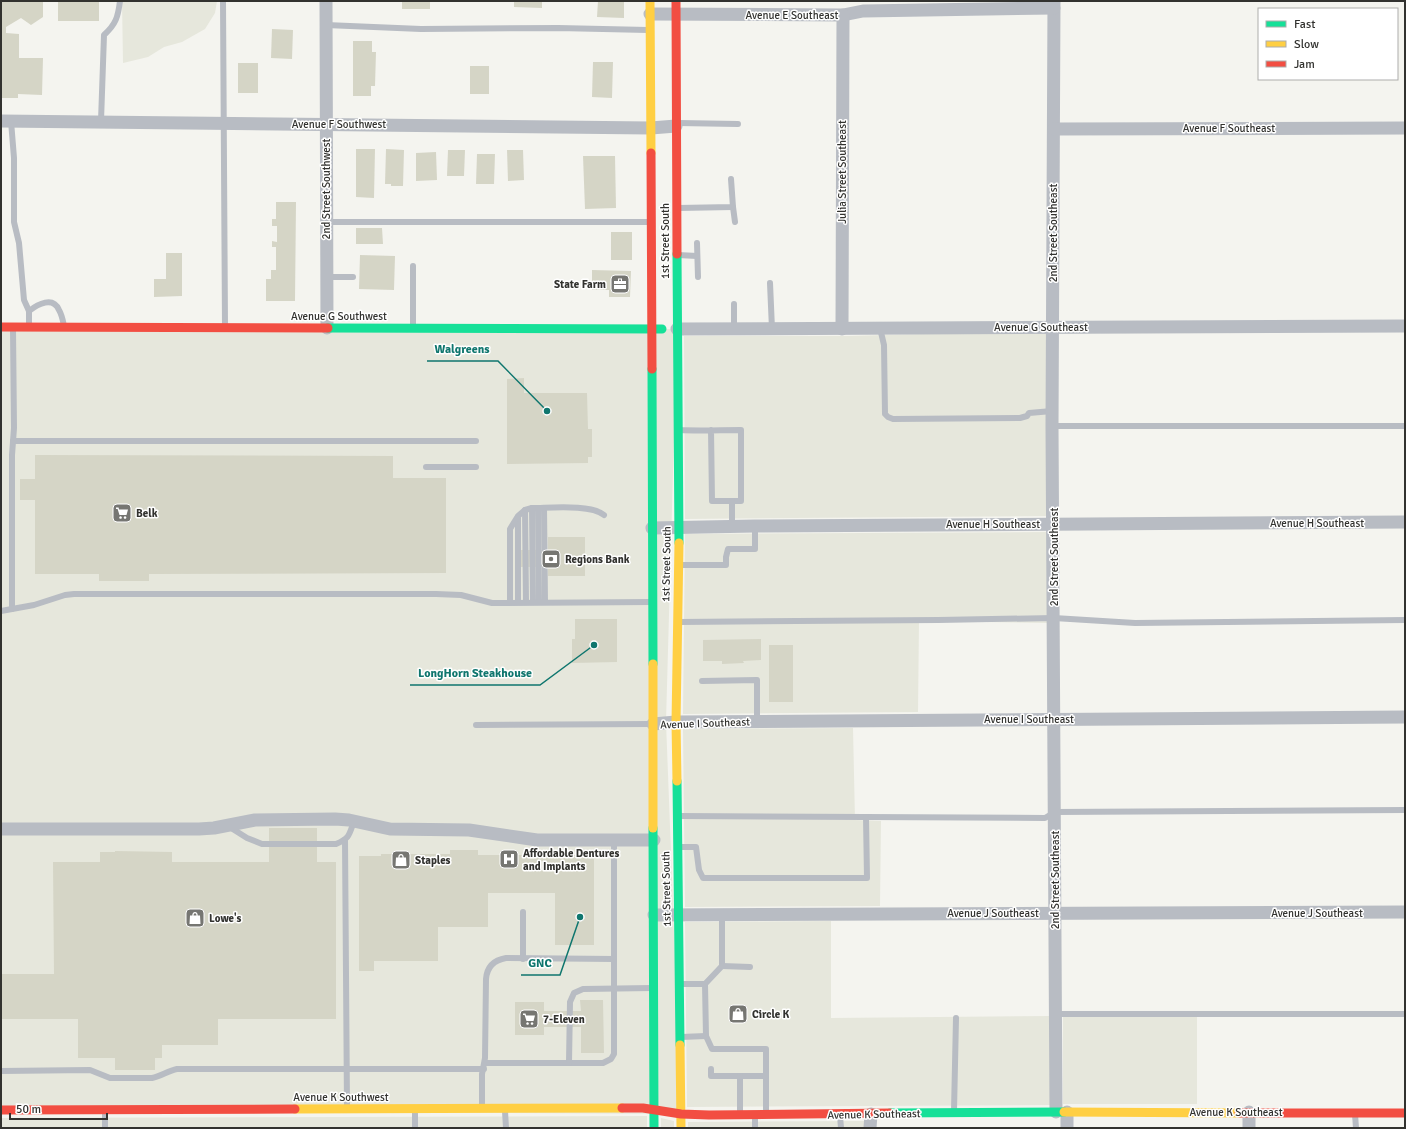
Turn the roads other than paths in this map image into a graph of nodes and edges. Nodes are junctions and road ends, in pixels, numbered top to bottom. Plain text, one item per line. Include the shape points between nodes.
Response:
1 (120, 1) edge
2 (223, 1) edge
3 (326, 1) edge
4 (650, 1) edge
5 (676, 1) edge
6 (1054, 4) edge
7 (650, 14) junction
8 (676, 15) junction
9 (843, 15) junction
10 (326, 25) junction
11 (650, 30) junction
12 (6, 121) edge
13 (101, 121) junction
14 (223, 124) junction
15 (326, 124) junction
16 (738, 124) dead end
17 (676, 125) junction
18 (650, 128) junction
19 (1405, 128) edge
20 (1054, 129) junction
21 (731, 180) dead end
22 (733, 207) junction
23 (677, 208) junction
24 (327, 222) junction
25 (651, 222) junction
26 (735, 222) dead end
27 (697, 243) dead end
28 (677, 255) junction
29 (697, 256) junction
30 (413, 266) dead end
31 (327, 277) junction
32 (353, 277) dead end
33 (698, 277) dead end
34 (770, 283) dead end
35 (734, 304) dead end
36 (29, 311) junction
37 (1053, 326) junction
38 (1405, 326) edge
39 (1, 327) edge
40 (13, 327) junction
41 (29, 327) junction
42 (65, 327) junction
43 (225, 328) junction
44 (327, 328) junction
45 (412, 328) junction
46 (880, 328) junction
47 (651, 329) junction
48 (677, 329) junction
49 (734, 329) junction
50 (772, 329) junction
51 (842, 329) junction
52 (1052, 411) junction
53 (1052, 426) junction
54 (1405, 426) edge
55 (678, 430) junction
56 (711, 430) junction
57 (13, 441) junction
58 (476, 441) dead end
59 (426, 467) dead end
60 (476, 467) dead end
61 (732, 501) junction
62 (538, 508) junction
63 (525, 510) junction
64 (604, 515) dead end
65 (518, 516) junction
66 (1405, 522) edge
67 (1054, 524) junction
68 (732, 526) junction
69 (755, 526) junction
70 (679, 527) junction
71 (652, 528) junction
72 (678, 565) junction
73 (510, 602) junction
74 (518, 602) junction
75 (536, 602) junction
76 (653, 602) junction
77 (12, 610) junction
78 (1, 611) edge
79 (1054, 618) junction
80 (1405, 620) edge
81 (677, 622) junction
82 (702, 681) dead end
83 (1405, 717) edge
84 (1054, 719) junction
85 (757, 721) junction
86 (676, 722) junction
87 (653, 724) junction
88 (476, 725) dead end
89 (1405, 810) edge
90 (1055, 812) junction
91 (677, 816) junction
92 (866, 817) junction
93 (354, 822) junction
94 (227, 825) junction
95 (1, 829) edge
96 (346, 840) junction
97 (614, 840) junction
98 (654, 840) junction
99 (678, 847) junction
100 (523, 912) dead end
101 (1405, 912) edge
102 (679, 914) junction
103 (722, 914) junction
104 (1055, 914) junction
105 (654, 915) junction
106 (522, 959) junction
107 (614, 959) junction
108 (722, 966) junction
109 (750, 966) dead end
110 (679, 984) junction
111 (705, 984) junction
112 (654, 988) junction
113 (614, 989) junction
114 (1056, 1014) junction
115 (1405, 1014) edge
116 (956, 1018) dead end
117 (706, 1036) junction
118 (680, 1037) junction
119 (569, 1063) junction
120 (484, 1066) junction
121 (347, 1069) junction
122 (711, 1069) dead end
123 (722, 1069) dead end
124 (735, 1069) dead end
125 (1, 1071) edge
126 (722, 1076) junction
127 (738, 1076) junction
128 (766, 1076) junction
129 (347, 1109) junction
130 (415, 1109) junction
131 (482, 1109) junction
132 (505, 1109) junction
133 (1, 1110) edge
134 (105, 1110) junction
135 (654, 1110) junction
136 (1062, 1112) junction
137 (1249, 1112) junction
138 (1355, 1112) junction
139 (1405, 1112) edge
140 (954, 1113) junction
141 (681, 1114) junction
142 (840, 1114) junction
143 (871, 1114) junction
144 (740, 1115) junction
145 (755, 1115) junction
146 (766, 1115) junction
147 (105, 1128) edge
148 (415, 1128) edge
149 (506, 1128) edge
150 (654, 1128) edge
151 (681, 1128) edge
152 (755, 1128) edge
153 (841, 1128) edge
154 (870, 1128) edge
155 (1067, 1128) edge
156 (1249, 1128) edge
157 (1356, 1128) edge

1 - 13 lane via 118,17 113,27 104,35
2 - 14 lane
3 - 10 street, 2nd Street Southwest
4 - 7 main road, 1st Street South
5 - 8 main road, 1st Street South
6 - 9 street, Avenue E Southeast via 863,10
6 - 20 street, 2nd Street Southeast
7 - 8 street, Avenue E Southeast
7 - 11 main road, 1st Street South
8 - 9 street, Avenue E Southeast
8 - 17 main road, 1st Street South
9 - 51 street, Julia Street Southeast
10 - 11 lane via 421,29
10 - 15 street, 2nd Street Southwest
11 - 18 main road, 1st Street South
12 - 13 street, Avenue F Southwest
12 - 36 lane via 14,158 14,222 19,243 24,300
13 - 14 street, Avenue F Southwest
14 - 15 street, Avenue F Southwest
14 - 43 lane
15 - 18 street, Avenue F Southwest
15 - 24 street, 2nd Street Southwest
16 - 17 lane
17 - 18 street, Avenue F Southwest
17 - 23 main road, 1st Street South
18 - 25 main road, 1st Street South
19 - 20 street, Avenue F Southeast
20 - 37 street, 2nd Street Southeast
21 - 22 lane
22 - 23 lane
22 - 26 lane
23 - 28 main road, 1st Street South
24 - 25 lane
24 - 31 street, 2nd Street Southwest
25 - 47 main road, 1st Street South
27 - 29 lane
28 - 29 lane
28 - 48 main road, 1st Street South
29 - 33 lane
30 - 45 lane
31 - 32 lane
31 - 44 street, 2nd Street Southwest
34 - 50 lane
35 - 49 lane
36 - 41 lane
36 - 42 lane via 42,303 56,305
37 - 38 street, Avenue G Southeast
37 - 46 street, Avenue G Southeast
37 - 52 street, 2nd Street Southeast
39 - 40 main road, Avenue G Southwest
40 - 41 main road, Avenue G Southwest
40 - 57 lane
41 - 42 main road, Avenue G Southwest
42 - 43 main road, Avenue G Southwest
43 - 44 main road, Avenue G Southwest
44 - 45 main road, Avenue G Southwest
45 - 47 main road, Avenue G Southwest
46 - 51 street, Avenue G Southeast
46 - 52 lane via 884,345 885,414 888,418 1020,418 1027,416 1029,412
47 - 48 main road, Avenue G Southwest
47 - 71 main road, 1st Street South
48 - 49 street, Avenue G Southeast
48 - 55 main road, 1st Street South
49 - 50 street, Avenue G Southeast
50 - 51 street, Avenue G Southeast
52 - 53 street, 2nd Street Southeast
53 - 54 lane
53 - 67 street, 2nd Street Southeast
55 - 56 lane
55 - 70 main road, 1st Street South
56 - 61 lane via 712,501
56 - 61 lane via 741,430 741,501
57 - 58 lane
57 - 77 lane
59 - 60 lane
61 - 68 lane
62 - 63 lane
62 - 64 lane via 590,508
62 - 75 lane
62 - 75 lane
63 - 65 lane
63 - 75 lane
65 - 73 lane via 510,529
65 - 74 lane
66 - 67 street, Avenue H Southeast
67 - 69 street, Avenue H Southeast
67 - 79 street, 2nd Street Southeast
68 - 69 street, Avenue H Southeast
68 - 70 street, Avenue H Southeast
69 - 72 lane via 755,549 728,549 726,565
70 - 71 street, Avenue H Southeast
70 - 72 main road, 1st Street South
71 - 76 main road, 1st Street South
72 - 81 main road, 1st Street South
73 - 74 lane
73 - 77 lane via 492,603 461,595 443,594 74,594
74 - 75 lane
75 - 76 lane
76 - 87 main road, 1st Street South
77 - 78 lane
79 - 80 lane via 1135,623
79 - 81 lane
79 - 84 street, 2nd Street Southeast
81 - 86 main road, 1st Street South
82 - 85 lane via 756,680
83 - 84 street, Avenue I Southeast
84 - 85 street, Avenue I Southeast
84 - 90 street, 2nd Street Southeast
85 - 86 street, Avenue I Southeast
86 - 87 street, Avenue I Southeast
86 - 91 main road, 1st Street South
87 - 88 lane
87 - 98 main road, 1st Street South
89 - 90 lane
90 - 92 lane via 1044,818
90 - 104 street, 2nd Street Southeast
91 - 92 lane
91 - 99 main road, 1st Street South
92 - 99 lane via 866,878 703,878 699,870 696,847
93 - 94 street via 335,819 265,819
93 - 96 lane
93 - 97 street via 390,829 469,830 537,840
94 - 95 street via 199,829
94 - 96 lane via 262,844 336,844
96 - 121 lane
97 - 98 street
97 - 107 lane
98 - 105 main road, 1st Street South
99 - 102 main road, 1st Street South
100 - 106 lane
101 - 104 street, Avenue J Southeast
102 - 103 street, Avenue J Southeast
102 - 105 street, Avenue J Southeast
102 - 110 main road, 1st Street South
103 - 104 street, Avenue J Southeast
103 - 108 lane
104 - 114 street, 2nd Street Southeast
105 - 112 main road, 1st Street South
106 - 107 lane
106 - 120 lane via 506,958 496,961 486,973
107 - 113 lane
108 - 109 lane
108 - 111 lane
110 - 111 lane
110 - 118 main road, 1st Street South
111 - 117 lane
112 - 113 lane
112 - 135 main road, 1st Street South
113 - 119 lane via 583,989 571,996
113 - 119 lane via 614,1054 611,1059 603,1062
114 - 115 lane
114 - 136 street, 2nd Street Southeast
116 - 140 lane
117 - 118 lane
117 - 128 lane via 712,1052 766,1049
118 - 141 main road, 1st Street South
119 - 120 lane
120 - 121 lane
120 - 131 lane
121 - 125 lane via 177,1069 158,1077 138,1078 110,1078 90,1070
121 - 129 lane
122 - 126 lane via 711,1076
123 - 126 lane
124 - 127 lane
126 - 127 lane
127 - 128 lane
127 - 144 lane
128 - 146 lane
129 - 130 main road, Avenue K Southwest
129 - 134 main road, Avenue K Southwest
130 - 131 main road, Avenue K Southwest
130 - 148 lane
131 - 132 main road, Avenue K Southwest
132 - 135 main road, Avenue K Southwest
132 - 149 lane
133 - 134 main road, Avenue K Southwest
134 - 147 lane
135 - 141 main road, Avenue K Southwest
135 - 150 main road, 1st Street South
136 - 137 main road, Avenue K Southeast
136 - 140 main road, Avenue K Southeast
136 - 155 street
137 - 138 main road, Avenue K Southeast
137 - 156 street
138 - 139 main road, Avenue K Southeast
138 - 157 lane
140 - 143 main road, Avenue K Southeast
141 - 144 main road, Avenue K Southeast
141 - 151 main road, 1st Street South
142 - 143 main road, Avenue K Southeast
142 - 146 main road, Avenue K Southeast
142 - 153 lane
143 - 154 street
144 - 145 main road, Avenue K Southeast
145 - 146 main road, Avenue K Southeast
145 - 152 lane

